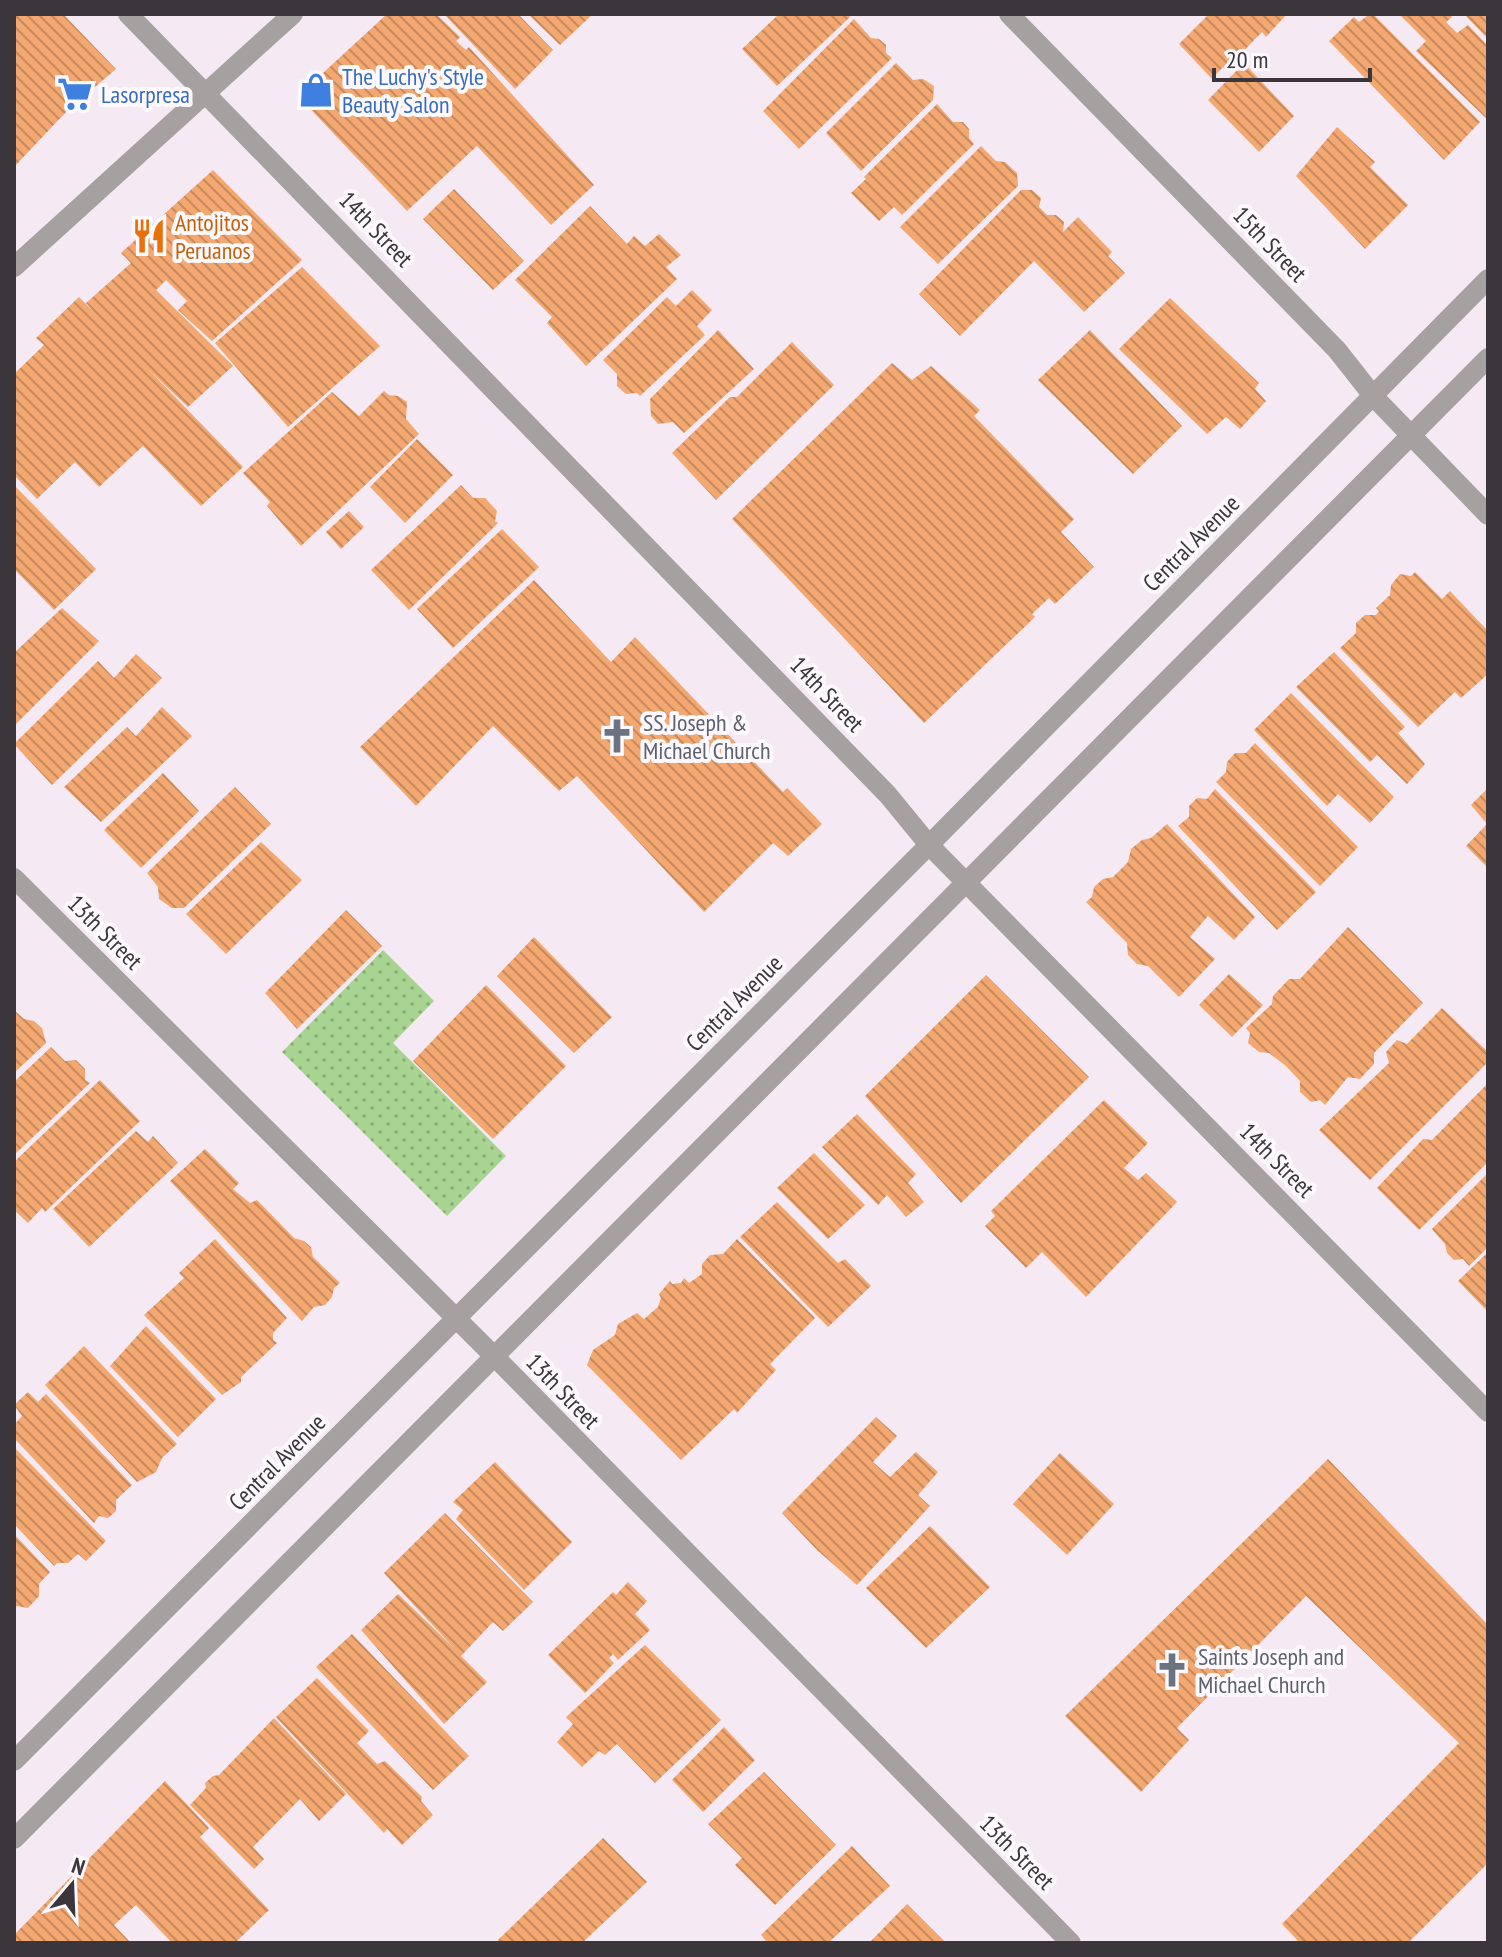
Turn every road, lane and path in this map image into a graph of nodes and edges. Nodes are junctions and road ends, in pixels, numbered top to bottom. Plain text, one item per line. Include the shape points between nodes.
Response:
1 (128, 14) edge
2 (293, 14) edge
3 (1009, 14) edge
4 (206, 91) junction
5 (14, 267) edge
6 (1488, 279) edge
7 (1488, 358) edge
8 (1374, 397) junction
9 (1413, 436) junction
10 (1488, 515) edge
11 (929, 845) junction
12 (14, 878) edge
13 (968, 883) junction
14 (456, 1319) junction
15 (495, 1357) junction
16 (1488, 1412) edge
17 (14, 1761) edge
18 (14, 1839) edge
19 (1071, 1943) edge

1 - 4 street, 14th Street
2 - 4 street
3 - 8 street, 15th Street via 1337,350
4 - 5 street
4 - 11 street, 14th Street via 877,783
6 - 8 street, Central Avenue
7 - 9 street
8 - 9 street, 15th Street
8 - 11 street, Central Avenue
9 - 10 street, 15th Street
9 - 13 street
11 - 13 street, 14th Street
11 - 14 street, Central Avenue
12 - 14 street, 13th Street
13 - 15 street
13 - 16 street, 14th Street
14 - 15 street, 13th Street
14 - 17 street, Central Avenue
15 - 18 street
15 - 19 street, 13th Street

